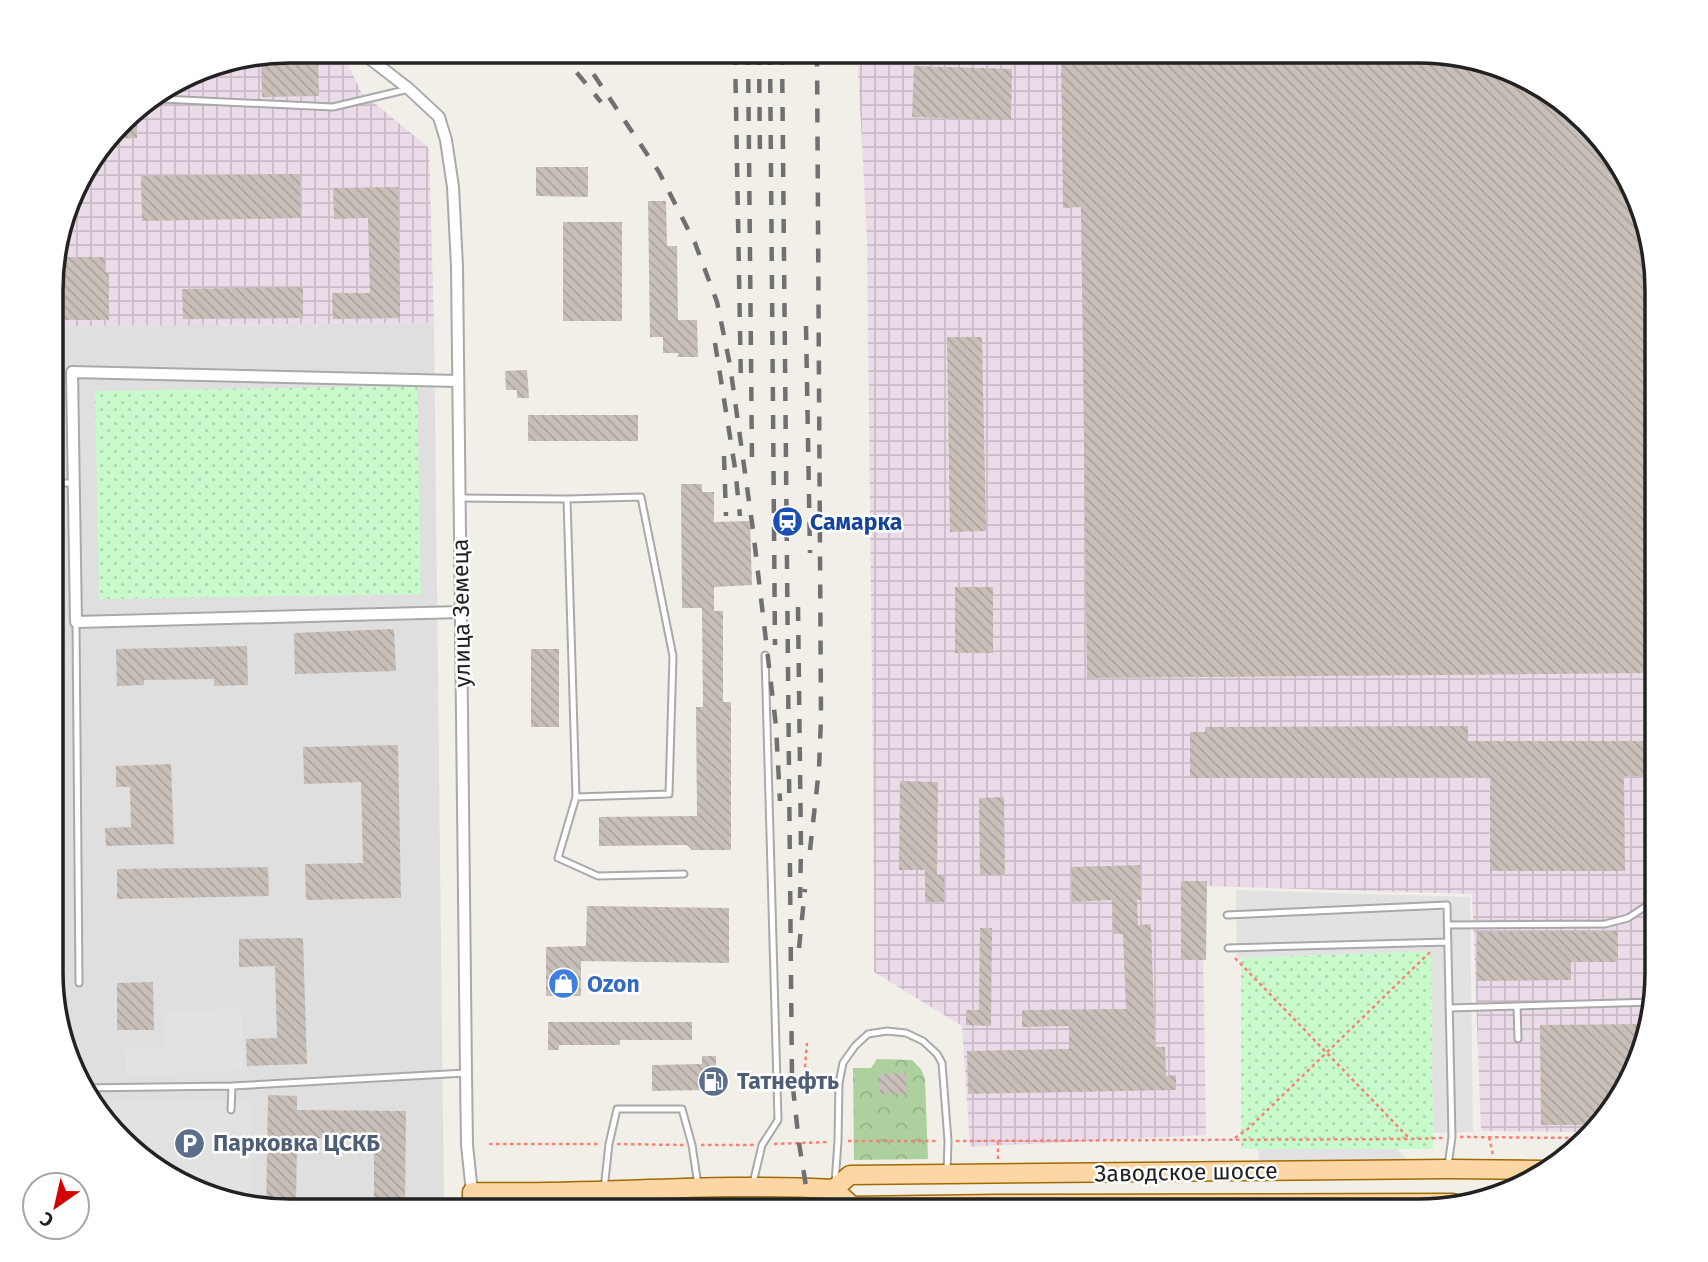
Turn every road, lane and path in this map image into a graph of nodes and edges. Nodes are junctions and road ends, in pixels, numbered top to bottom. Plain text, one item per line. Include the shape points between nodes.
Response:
1 (375, 63) edge
2 (409, 89) junction
3 (167, 99) edge
4 (458, 381) junction
5 (63, 483) edge
6 (74, 483) junction
7 (460, 498) junction
8 (567, 499) junction
9 (461, 612) junction
10 (76, 621) junction
11 (765, 654) dead end
12 (576, 797) junction
13 (684, 874) dead end
14 (1645, 907) edge
15 (1227, 915) dead end
16 (1447, 925) junction
17 (1440, 942) junction
18 (1448, 942) junction
19 (1228, 950) joint
20 (79, 983) dead end
21 (1643, 1002) edge
22 (1517, 1006) junction
23 (1449, 1008) junction
24 (1518, 1039) dead end
25 (807, 1043) dead end
26 (1326, 1053) junction
27 (466, 1073) junction
28 (232, 1086) junction
29 (94, 1087) edge
30 (807, 1096) dead end
31 (232, 1110) dead end
32 (1452, 1137) junction
33 (1571, 1138) edge
34 (1233, 1139) junction
35 (1410, 1139) junction
36 (838, 1141) junction
37 (948, 1141) junction
38 (489, 1144) dead end
39 (609, 1144) junction
40 (692, 1145) junction
41 (762, 1145) junction
42 (1448, 1169) junction
43 (947, 1174) junction
44 (1521, 1174) edge
45 (752, 1186) junction
46 (699, 1188) junction
47 (834, 1189) junction
48 (604, 1191) junction
49 (472, 1192) junction
50 (472, 1199) edge
51 (836, 1199) edge
52 (845, 1199) edge

1 - 2 street, улица Земеца
2 - 3 lane via 333,107
2 - 4 street, улица Земеца via 439,117 446,140 457,266
4 - 6 street via 72,372
4 - 7 street, улица Земеца
5 - 6 lane
6 - 10 street
7 - 8 lane
7 - 9 street, улица Земеца
8 - 12 lane
8 - 12 lane via 641,497 673,656 668,794
9 - 10 street
9 - 27 street, улица Земеца
10 - 20 lane
11 - 41 lane via 778,1120
12 - 13 lane via 558,858 598,876
14 - 16 lane via 1628,918 1605,924
15 - 16 lane via 1447,905
16 - 18 lane
17 - 18 lane
17 - 19 lane
17 - 26 path
18 - 23 lane
19 - 26 path
21 - 22 lane
22 - 23 lane
22 - 24 lane
23 - 32 lane
25 - 30 path
26 - 34 path
26 - 35 path
27 - 28 lane
27 - 49 street, улица Земеца
28 - 29 lane
28 - 31 lane
32 - 33 path
32 - 35 path
32 - 42 lane
34 - 35 path
34 - 37 path
36 - 37 path
36 - 37 lane via 843,1063 868,1034 887,1031 923,1041 942,1063
36 - 41 path
36 - 47 lane
37 - 43 lane
38 - 39 path
39 - 40 path
39 - 40 lane via 617,1109 682,1109
39 - 48 lane
40 - 41 path
40 - 46 lane
41 - 45 lane
42 - 43 main road, Заводское шоссе
42 - 44 main road, Заводское шоссе
43 - 47 main road, Заводское шоссе via 850,1175
45 - 46 main road, Заводское шоссе
45 - 47 main road, Заводское шоссе
46 - 48 main road, Заводское шоссе
47 - 51 lane
47 - 52 main road, Заводское шоссе
48 - 49 main road, Заводское шоссе
49 - 50 main road, улица Земеца

